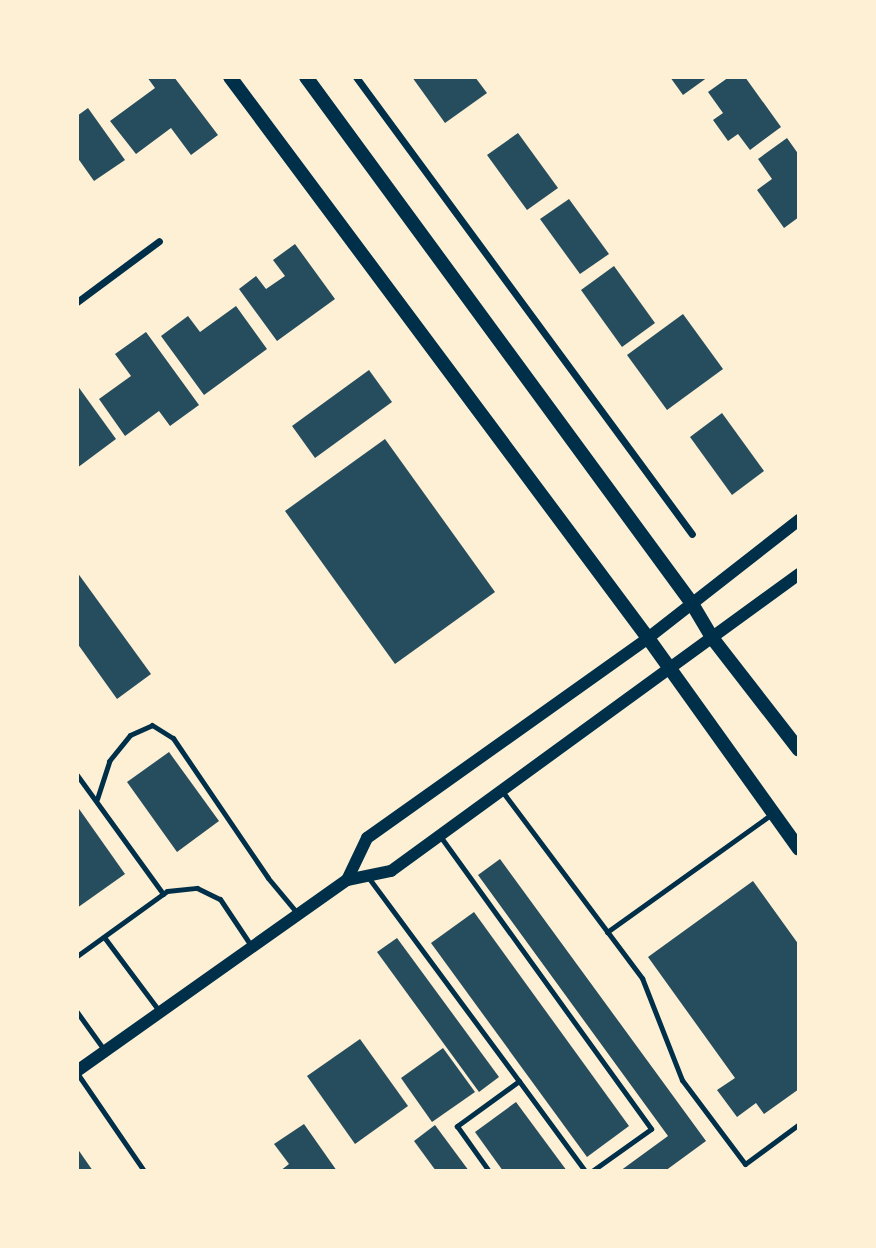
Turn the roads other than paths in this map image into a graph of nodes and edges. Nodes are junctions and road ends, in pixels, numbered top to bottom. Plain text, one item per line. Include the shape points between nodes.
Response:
1 (230, 77) edge
2 (306, 77) edge
3 (356, 77) edge
4 (159, 241) dead end
5 (77, 302) edge
6 (799, 520) edge
7 (692, 534) dead end
8 (799, 574) edge
9 (691, 602) junction
10 (648, 638) junction
11 (713, 639) junction
12 (670, 671) junction
13 (799, 750) edge
14 (77, 775) edge
15 (502, 791) junction
16 (97, 799) junction
17 (773, 814) junction
18 (440, 836) junction
19 (799, 849) edge
20 (367, 876) junction
21 (347, 880) junction
22 (163, 894) junction
23 (298, 914) junction
24 (607, 932) junction
25 (104, 937) junction
26 (252, 947) junction
27 (78, 953) edge
28 (77, 1012) edge
29 (160, 1012) junction
30 (105, 1051) junction
31 (77, 1072) edge
32 (519, 1082) junction
33 (799, 1124) edge
34 (144, 1171) edge
35 (489, 1171) edge
36 (584, 1171) edge
37 (592, 1171) edge

1 - 10 main road
2 - 9 main road
3 - 7 street
4 - 5 street
6 - 9 street
8 - 11 street
9 - 10 street
9 - 11 main road
10 - 12 main road
10 - 21 street via 367,838
11 - 12 street
11 - 13 main road
12 - 15 street
12 - 17 main road
14 - 16 lane
15 - 18 street
15 - 24 lane
16 - 22 lane
16 - 23 lane via 109,761 130,735 152,725 173,738 268,878
17 - 19 main road
17 - 24 lane
18 - 20 street via 391,871
18 - 37 lane via 651,1129
20 - 21 street
20 - 32 lane
21 - 23 street
22 - 25 lane
22 - 26 lane via 197,888 220,899
23 - 26 street
24 - 33 lane via 642,978 682,1080 745,1164
25 - 27 lane
25 - 29 lane
26 - 29 street
28 - 30 lane
29 - 30 street
30 - 31 street
31 - 34 lane
32 - 35 lane via 457,1126
32 - 36 lane

